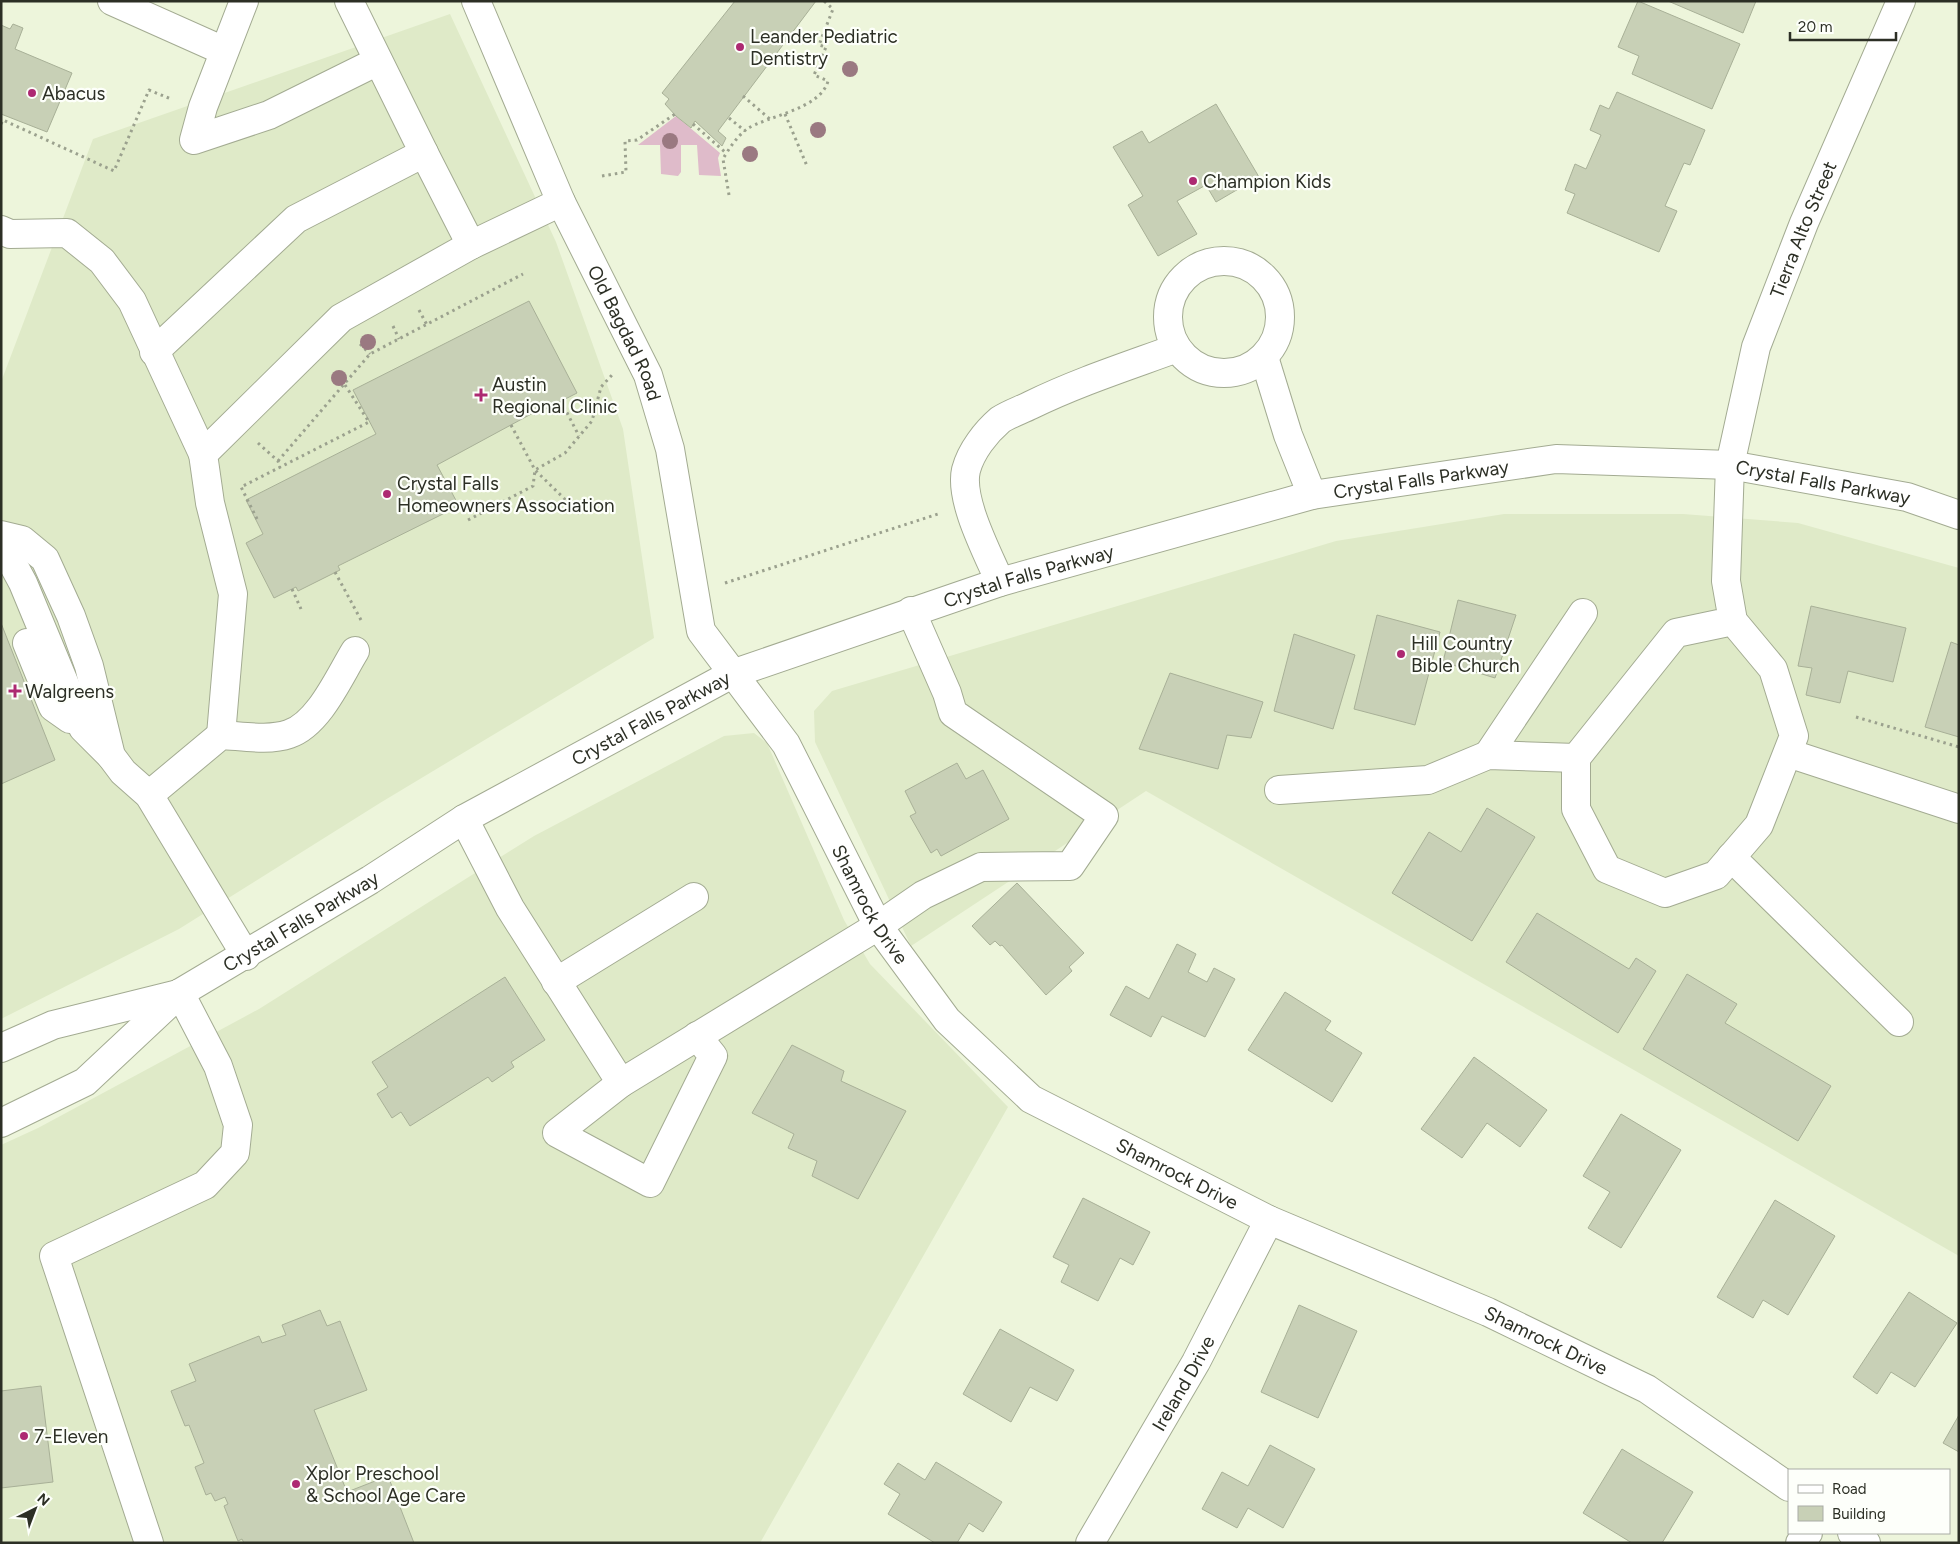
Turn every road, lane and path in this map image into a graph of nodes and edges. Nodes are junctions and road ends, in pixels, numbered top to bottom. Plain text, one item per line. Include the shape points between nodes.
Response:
1 (112, 1) edge
2 (244, 1) edge
3 (349, 1) edge
4 (476, 1) edge
5 (824, 1) edge
6 (1901, 1) edge
7 (224, 51) junction
8 (378, 61) junction
9 (149, 90) dead end
10 (743, 96) dead end
11 (675, 114) dead end
12 (785, 114) junction
13 (729, 118) dead end
14 (771, 120) junction
15 (2, 121) edge
16 (693, 124) dead end
17 (745, 131) junction
18 (424, 153) junction
19 (726, 153) junction
20 (806, 166) dead end
21 (602, 176) dead end
22 (729, 196) dead end
23 (561, 202) junction
24 (4, 235) edge
25 (471, 245) junction
26 (523, 274) dead end
27 (1177, 348) junction
28 (154, 352) junction
29 (1264, 357) junction
30 (614, 373) dead end
31 (345, 385) junction
32 (561, 402) dead end
33 (511, 424) dead end
34 (579, 436) junction
35 (254, 440) dead end
36 (203, 454) junction
37 (278, 461) junction
38 (1730, 464) junction
39 (280, 468) junction
40 (535, 470) junction
41 (1312, 494) junction
42 (969, 504) junction
43 (580, 514) dead end
44 (1959, 515) edge
45 (256, 519) dead end
46 (468, 520) dead end
47 (1, 535) edge
48 (1, 542) edge
49 (335, 572) dead end
50 (1, 580) edge
51 (1000, 582) junction
52 (722, 584) dead end
53 (292, 589) dead end
54 (301, 609) dead end
55 (911, 611) junction
56 (1583, 613) dead end
57 (1732, 621) junction
58 (364, 625) dead end
59 (355, 651) dead end
60 (732, 674) junction
61 (1856, 717) dead end
62 (83, 728) junction
63 (221, 734) junction
64 (1959, 747) edge
65 (1788, 753) junction
66 (1488, 755) junction
67 (111, 756) junction
68 (1576, 758) junction
69 (1279, 790) dead end
70 (150, 795) junction
71 (1959, 809) edge
72 (464, 819) junction
73 (1731, 857) junction
74 (694, 897) dead end
75 (878, 926) junction
76 (246, 956) junction
77 (556, 982) junction
78 (180, 993) junction
79 (1899, 1022) dead end
80 (698, 1036) junction
81 (1, 1048) edge
82 (621, 1083) junction
83 (3, 1125) edge
84 (1269, 1220) junction
85 (1788, 1486) edge
86 (1853, 1534) edge
87 (148, 1543) edge
88 (1090, 1543) edge
89 (1866, 1543) edge

1 - 7 street
2 - 7 street
3 - 8 street
4 - 23 street, Old Bagdad Road
5 - 12 path via 833,9 819,45 826,47 814,75 828,81 805,105
6 - 38 street, Tierra Alto Street via 1804,223 1756,347
7 - 8 street via 194,140 269,115
8 - 18 street
9 - 15 path via 114,171
10 - 14 path
11 - 21 path via 637,140 625,141 626,172
12 - 14 path
12 - 20 path
13 - 17 path
14 - 17 path
16 - 19 path
17 - 19 path
18 - 25 street
18 - 28 street via 296,219
19 - 22 path via 723,159
23 - 25 street
23 - 60 street, Old Bagdad Road via 648,375 670,449 701,631
24 - 28 street via 67,233 102,261 132,301
25 - 36 street via 341,318
26 - 31 path via 370,354
27 - 29 street via 1193,365 1211,372 1230,374 1248,368
27 - 29 street via 1170,335 1167,316 1170,298 1180,281 1194,269 1210,262 1229,261 1247,266 1262,276 1280,307 1280,326
27 - 42 street via 1049,396 1002,419 974,450 966,471
28 - 36 street
29 - 41 street via 1288,435
30 - 34 path via 601,387 592,421
31 - 37 path
31 - 39 path via 369,422
32 - 34 path
33 - 40 path
34 - 40 path via 565,453
35 - 37 path
36 - 63 street via 210,503 234,594
37 - 39 path
38 - 41 street, Crystal Falls Parkway via 1556,459
38 - 44 street, Crystal Falls Parkway via 1907,497
38 - 57 street, Tierra Alto Street via 1726,581
39 - 45 path via 241,487
40 - 43 path
40 - 46 path via 533,486
41 - 51 street, Crystal Falls Parkway
42 - 51 street via 975,526
42 - 52 path
47 - 67 street via 22,540 45,559 89,666
48 - 62 street via 23,583
49 - 58 path
50 - 62 street via 53,707
51 - 55 street, Crystal Falls Parkway
53 - 54 path
55 - 60 street, Crystal Falls Parkway
55 - 75 street via 954,713 1104,816 1070,866 981,867 923,895
56 - 66 street
57 - 65 street via 1773,669 1794,736
57 - 68 street via 1676,633
59 - 63 street via 312,720 290,734 260,737
60 - 72 street, Crystal Falls Parkway
60 - 75 street, Shamrock Drive via 786,744
61 - 64 path
62 - 67 street
63 - 70 street
65 - 71 street
65 - 73 street via 1760,825
66 - 68 street
66 - 69 street via 1428,780
67 - 70 street via 123,772
68 - 73 street via 1576,809 1607,868 1665,893 1716,875
70 - 76 street
72 - 76 street, Crystal Falls Parkway
72 - 77 street via 510,908
73 - 79 street
74 - 77 street
75 - 80 street
75 - 84 street, Shamrock Drive via 948,1020 1030,1099
76 - 78 street, Crystal Falls Parkway
77 - 82 street
78 - 81 street, Crystal Falls Parkway via 53,1025
78 - 83 street, Crystal Falls Parkway via 86,1082
78 - 87 street via 218,1066 238,1124 235,1153 205,1185 54,1256
80 - 82 street
80 - 82 street via 713,1056 650,1183 557,1133
84 - 85 street, Shamrock Drive via 1488,1312 1647,1389
84 - 88 street, Ireland Drive via 1196,1362
86 - 89 street

